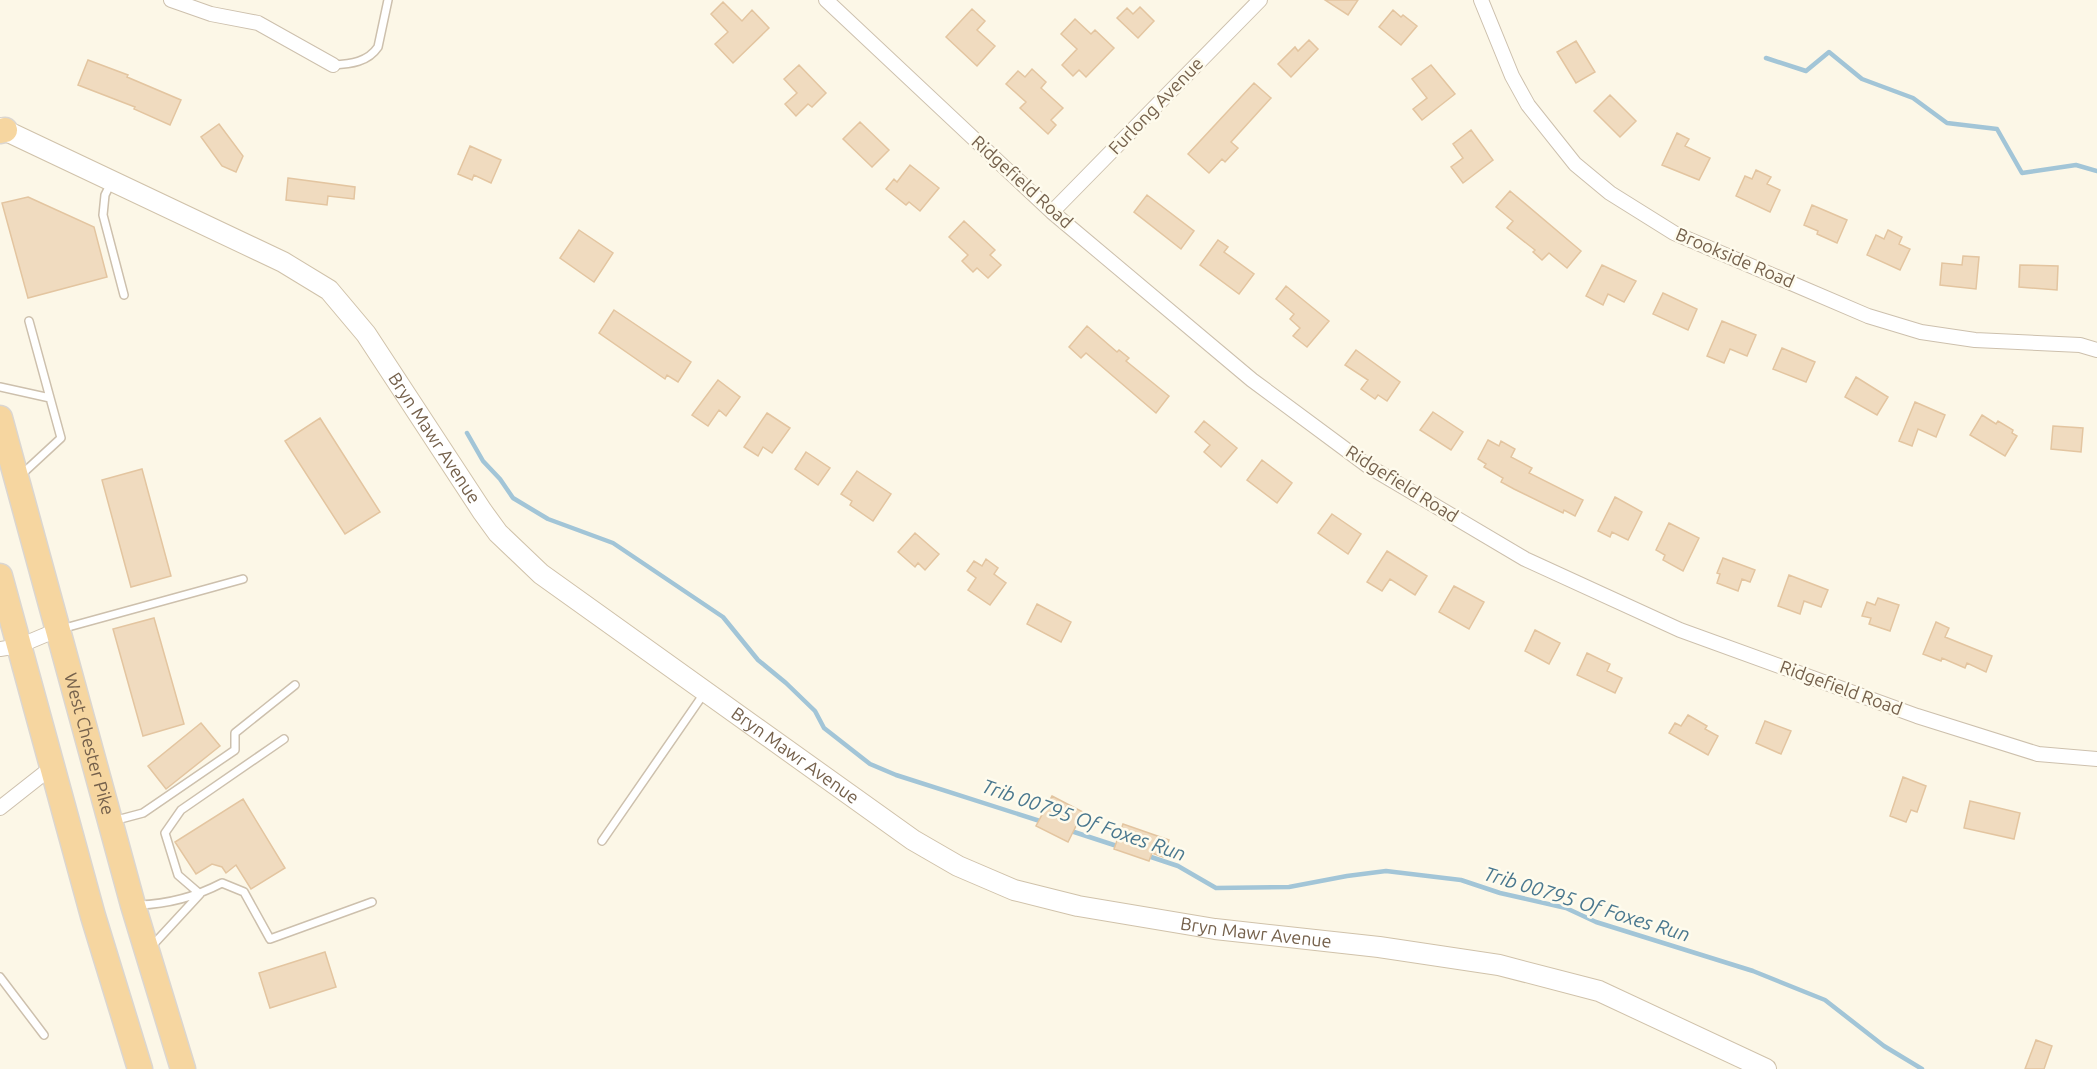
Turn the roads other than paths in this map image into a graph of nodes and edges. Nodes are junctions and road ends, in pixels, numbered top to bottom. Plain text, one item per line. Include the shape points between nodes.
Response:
1 (171, 0) edge
2 (388, 0) edge
3 (826, 0) edge
4 (1260, 0) edge
5 (1482, 0) edge
6 (333, 65) joint
7 (2, 130) edge
8 (112, 180) junction
9 (1052, 212) junction
10 (124, 295) dead end
11 (29, 321) dead end
12 (2097, 350) edge
13 (0, 387) edge
14 (50, 398) junction
15 (0, 418) edge
16 (17, 479) junction
17 (0, 576) edge
18 (243, 579) dead end
19 (57, 630) junction
20 (10, 648) edge
21 (295, 685) dead end
22 (705, 692) junction
23 (284, 739) dead end
24 (2097, 759) edge
25 (52, 767) junction
26 (0, 808) edge
27 (110, 822) junction
28 (602, 841) dead end
29 (200, 894) junction
30 (372, 902) dead end
31 (133, 905) junction
32 (147, 951) junction
33 (0, 977) edge
34 (44, 1035) dead end
35 (140, 1069) edge
36 (183, 1069) edge
37 (1766, 1069) edge

1 - 6 street via 211,14 258,23
2 - 6 lane via 374,53 359,62
3 - 9 street, Ridgefield Road
4 - 9 street, Furlong Avenue
5 - 12 street, Brookside Road via 1512,76 1528,105 1575,164 1610,193 1674,233 1868,316 1921,332 1976,340 2080,345
7 - 8 main road, Bryn Mawr Avenue
8 - 10 lane via 105,195 103,215
8 - 22 main road, Bryn Mawr Avenue via 283,262 329,290 366,334 498,533 564,592
9 - 24 street, Ridgefield Road via 1252,380 1368,466 1526,559 1680,630 1917,716 2038,754
11 - 14 lane
13 - 14 lane
14 - 16 lane via 61,438
15 - 16 highway, West Chester Pike
16 - 19 highway, West Chester Pike
17 - 20 highway
18 - 19 lane
19 - 20 street
19 - 27 highway, West Chester Pike
20 - 25 highway
21 - 27 lane via 235,733 235,750 143,813
22 - 28 lane
22 - 37 main road, Bryn Mawr Avenue via 913,840 958,866 1014,890 1174,923 1499,965 1599,991
23 - 29 lane via 181,810 165,833 178,875
25 - 26 street
25 - 35 highway
27 - 31 highway, West Chester Pike
29 - 30 lane via 222,883 244,892 270,939
29 - 31 lane via 166,904
29 - 32 lane
31 - 32 highway, West Chester Pike
32 - 36 highway, West Chester Pike
33 - 34 lane

